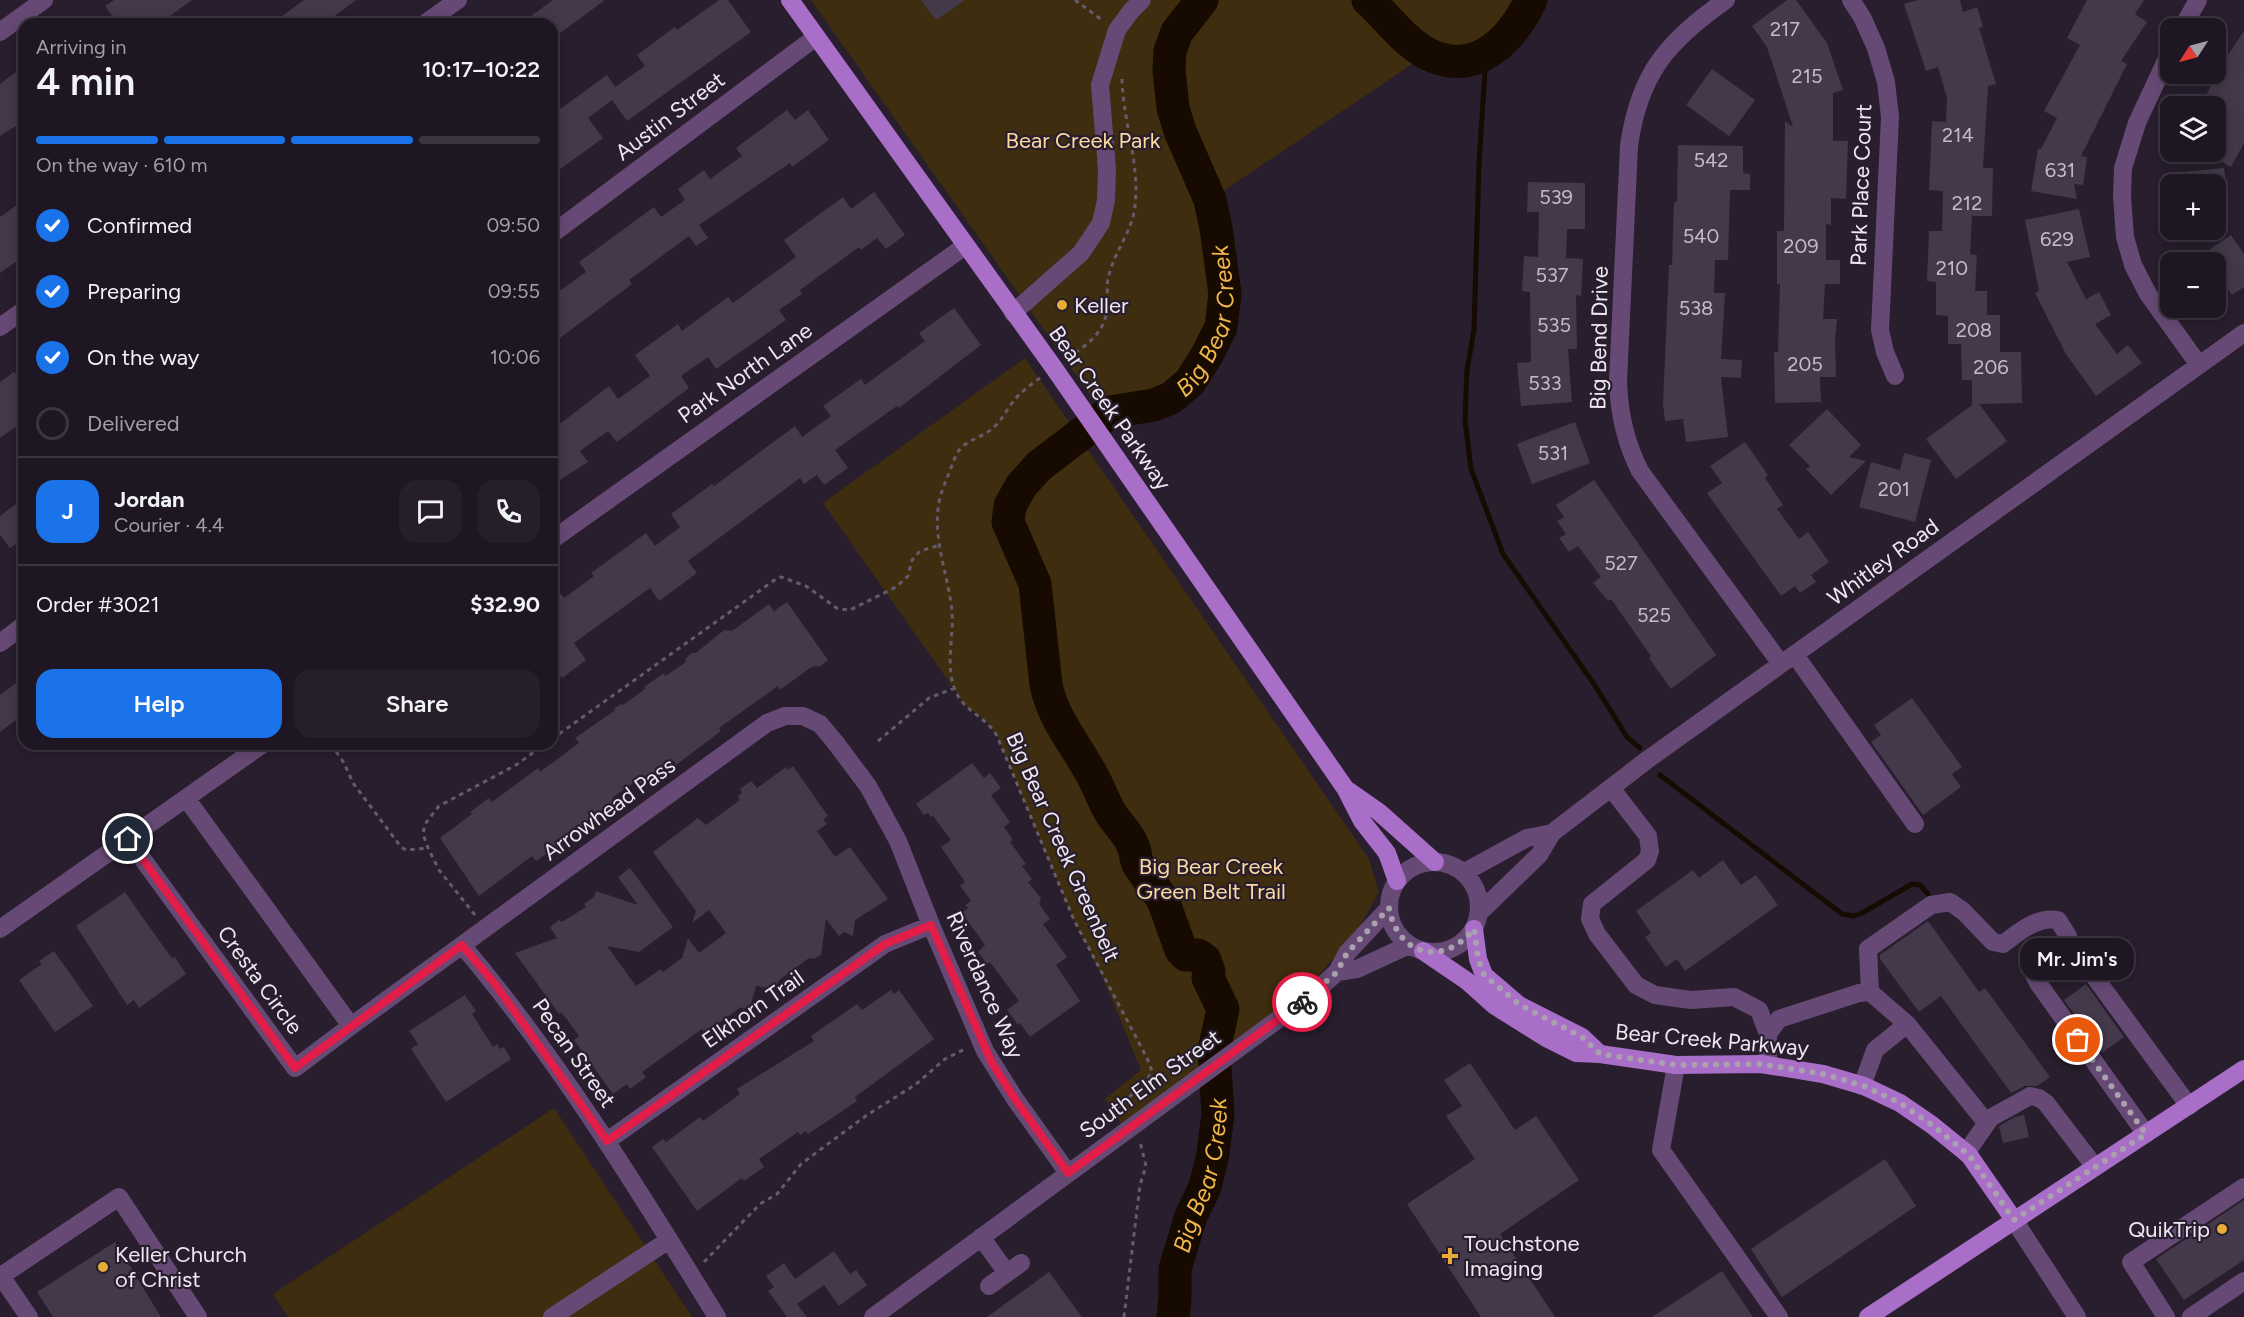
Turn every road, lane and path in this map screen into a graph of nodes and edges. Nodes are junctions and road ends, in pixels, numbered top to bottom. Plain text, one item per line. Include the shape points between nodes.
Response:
1 (44, 0) edge
2 (458, 0) edge
3 (790, 0) edge
4 (1075, 0) edge
5 (1142, 0) edge
6 (1726, 0) edge
7 (1851, 0) edge
8 (2198, 0) edge
9 (19, 18) edge
10 (432, 18) edge
11 (2188, 18) edge
12 (18, 19) edge
13 (1117, 30) junction
14 (0, 32) edge
15 (816, 37) junction
16 (2160, 74) edge
17 (1122, 76) dead end
18 (558, 230) edge
19 (965, 246) junction
20 (1013, 313) junction
21 (18, 314) edge
22 (0, 327) edge
23 (2244, 333) edge
24 (2199, 365) junction
25 (1053, 368) junction
26 (1895, 376) dead end
27 (558, 536) edge
28 (940, 545) junction
29 (18, 630) edge
30 (0, 643) edge
31 (1788, 659) junction
32 (955, 688) junction
33 (558, 735) edge
34 (878, 741) dead end
35 (254, 750) edge
36 (335, 750) edge
37 (537, 750) edge
38 (1345, 788) junction
39 (1611, 788) junction
40 (186, 798) junction
41 (880, 806) joint
42 (1915, 824) dead end
43 (1552, 833) junction
44 (128, 839) junction
45 (428, 848) junction
46 (1435, 862) junction
47 (1463, 873) junction
48 (1397, 881) junction
49 (1389, 908) junction
50 (478, 919) dead end
51 (1476, 921) junction
52 (931, 925) junction
53 (0, 929) edge
54 (462, 945) junction
55 (2068, 945) junction
56 (1416, 948) junction
57 (1337, 972) junction
58 (1870, 992) junction
59 (1907, 1024) junction
60 (351, 1026) junction
61 (1767, 1034) junction
62 (969, 1047) dead end
63 (1600, 1054) junction
64 (1676, 1065) junction
65 (1768, 1065) junction
66 (2244, 1069) edge
67 (1862, 1086) junction
68 (2189, 1106) junction
69 (1123, 1116) dead end
70 (1989, 1120) junction
71 (2146, 1134) junction
72 (1140, 1140) dead end
73 (607, 1141) junction
74 (1966, 1153) junction
75 (2095, 1167) junction
76 (1068, 1173) junction
77 (2244, 1187) edge
78 (2014, 1220) junction
79 (981, 1237) junction
80 (669, 1240) junction
81 (704, 1262) dead end
82 (2244, 1281) edge
83 (988, 1286) dead end
84 (29, 1317) edge
85 (198, 1317) edge
86 (552, 1317) edge
87 (717, 1317) edge
88 (873, 1317) edge
89 (1124, 1317) edge
90 (1779, 1317) edge
91 (1868, 1317) edge
92 (2077, 1317) edge
93 (2166, 1317) edge
94 (2191, 1317) edge

1 - 9 street
2 - 10 street
3 - 15 main road, Bear Creek Parkway
4 - 13 path
5 - 13 street
6 - 31 street, Big Bend Drive via 1689,27 1663,55 1643,90 1632,124 1619,411 1630,452 1640,471
7 - 26 street, Park Place Court via 1876,48 1886,82 1890,117 1880,330 1884,352
8 - 11 street
12 - 14 street
13 - 20 street via 1100,85 1107,169 1101,223 1081,253
15 - 18 street, Austin Street
15 - 19 main road, Bear Creek Parkway
16 - 24 street via 2137,123 2123,168 2125,237 2133,265 2148,294
17 - 25 path via 1136,175 1133,217 1111,269 1108,310 1100,331
19 - 20 main road, Bear Creek Parkway
19 - 27 street, Park North Lane
20 - 25 main road, Bear Creek Parkway
21 - 22 street
23 - 24 street, Whitley Road
24 - 31 street, Whitley Road
25 - 28 path via 1016,397 987,434 959,451 938,507
25 - 38 main road, Bear Creek Parkway
28 - 32 path via 949,586 951,675
28 - 33 path via 920,551 912,560 908,576 896,587 850,610 838,609 806,586 781,577 776,579
29 - 30 street
31 - 39 street, Whitley Road
31 - 42 street, Big Bend Drive
32 - 34 path via 929,698
32 - 69 path, Big Bear Creek Greenbelt via 966,706 986,721 997,736 1074,920 1147,1058 1152,1071 1146,1082 1117,1108
35 - 40 street
36 - 45 path via 352,783 401,847
37 - 45 path via 440,806 425,824 423,834
38 - 46 main road, Bear Creek Parkway via 1379,812
38 - 48 main road, Bear Creek Parkway via 1362,820 1387,853
39 - 43 street, Whitley Road
39 - 61 street via 1648,836 1650,851 1647,860 1592,904 1590,919 1597,934 1636,985 1655,995 1691,1000 1734,997 1759,1010
40 - 44 street
40 - 60 street, Cresta Circle
41 - 52 street, Riverdance Way
41 - 54 street, Arrowhead Pass via 820,724 803,716 785,716 767,723
43 - 47 street, Whitley Road via 1527,838
43 - 51 street, Whitley Road via 1539,855
44 - 53 street
44 - 60 street, Cresta Circle via 295,1068
45 - 50 path via 439,870
46 - 47 street
46 - 48 street via 1420,864
47 - 51 street via 1478,899
48 - 49 street
49 - 56 street via 1391,923 1399,935
49 - 57 street, South Elm Street via 1347,953
51 - 56 street via 1464,940 1451,949 1437,952
51 - 63 main road, Bear Creek Parkway via 1478,959 1484,975 1520,1005 1582,1037
52 - 73 street, Elkhorn Trail via 885,944
52 - 76 street, Riverdance Way via 986,1051
54 - 60 street, Arrowhead Pass
54 - 73 street, Pecan Street via 495,984
55 - 58 street via 2068,936 2058,920 2046,918 2002,944 1993,942 1950,902 1930,905 1868,949
55 - 68 street
55 - 71 street via 2050,948 2032,964 2032,971
56 - 57 street, South Elm Street via 1358,969
56 - 63 main road, Bear Creek Parkway via 1546,1038 1575,1053
57 - 76 street, South Elm Street via 1251,1041
58 - 59 street
58 - 61 street via 1779,1019
59 - 67 street via 1875,1050
59 - 70 street via 1980,1117
61 - 65 street
62 - 81 path via 945,1059 915,1085 801,1164 777,1194 753,1211
63 - 64 main road, Bear Creek Parkway
64 - 65 main road, Bear Creek Parkway
64 - 90 street via 1661,1150
65 - 67 main road, Bear Creek Parkway via 1823,1074
66 - 68 main road
67 - 74 main road, Bear Creek Parkway via 1900,1103
68 - 71 main road
70 - 74 street
70 - 75 street via 2030,1096 2039,1098
71 - 75 main road
72 - 89 path via 1146,1166 1140,1185
73 - 80 street, Pecan Street
74 - 78 main road, Bear Creek Parkway
75 - 78 main road
76 - 79 street, South Elm Street
77 - 93 street via 2131,1262
78 - 91 main road
78 - 92 street
79 - 83 street via 1014,1268
79 - 88 street, South Elm Street
80 - 86 street
80 - 87 street, Pecan Street
82 - 94 street
84 - 85 street via 2,1276 119,1197

